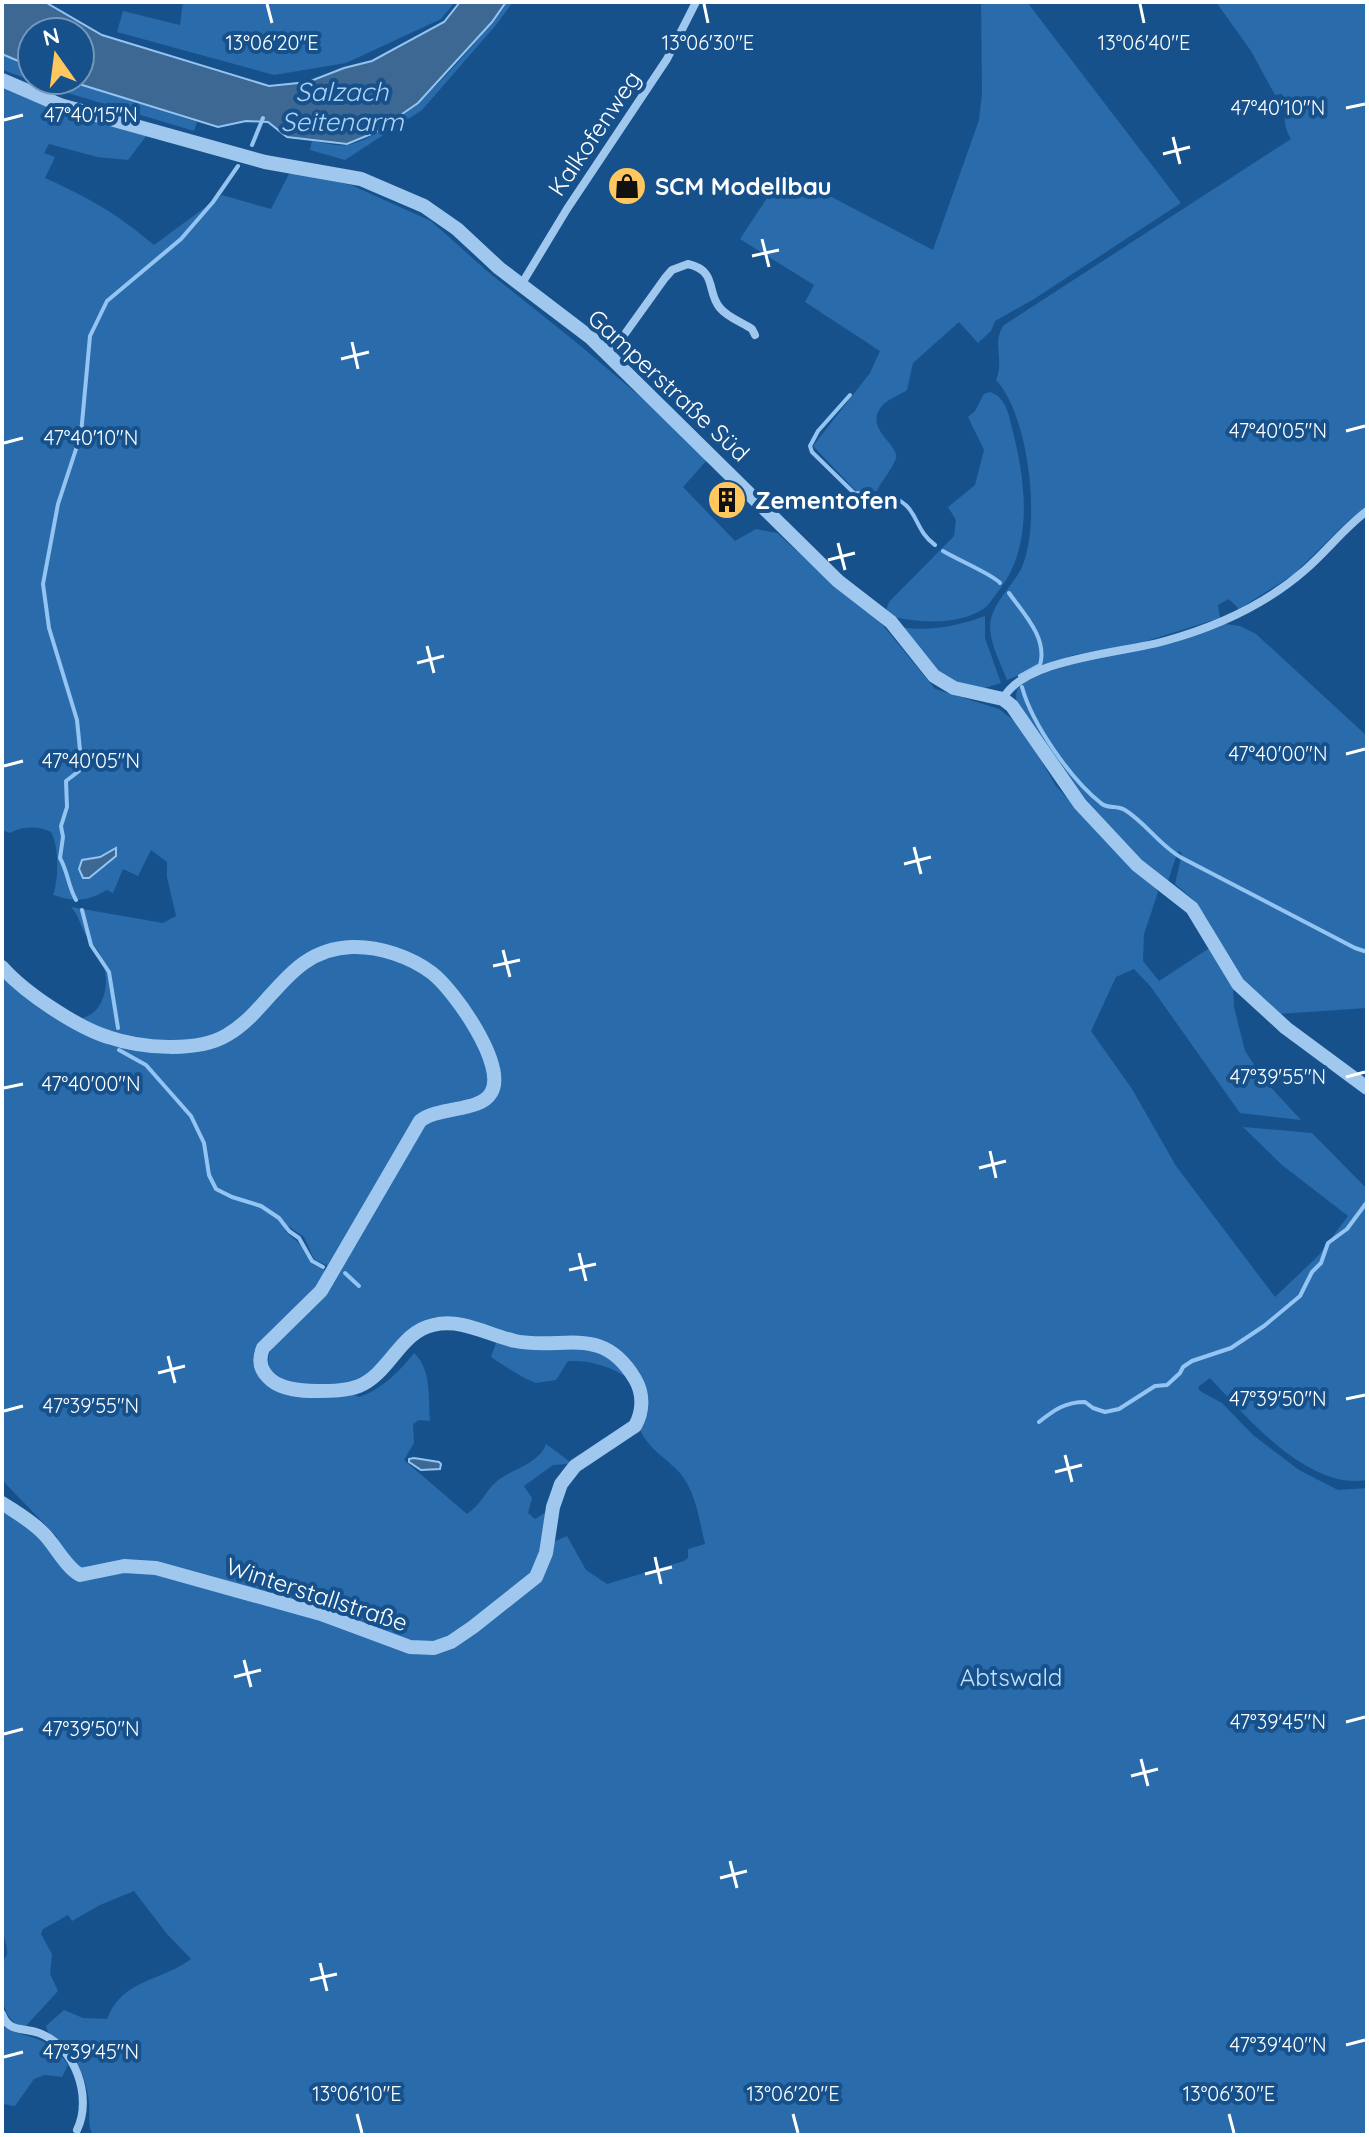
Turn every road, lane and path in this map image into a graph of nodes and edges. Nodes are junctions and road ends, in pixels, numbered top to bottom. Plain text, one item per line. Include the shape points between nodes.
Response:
1 (696, 2) edge
2 (2, 80) edge
3 (521, 285) junction
4 (755, 335) dead end
5 (609, 356) junction
6 (1367, 511) edge
7 (1003, 699) junction
8 (2, 967) edge
9 (1367, 1088) edge
10 (2, 1503) edge
11 (2, 2014) edge
12 (77, 2130) dead end

1 - 3 street, Kalkofenweg via 667,59
2 - 3 street, Gamperstraße Süd via 60,105 394,192 457,229
3 - 5 street, Gamperstraße Süd
4 - 5 street via 718,306 708,277 688,264 665,278
5 - 7 street, Gamperstraße Süd via 827,570 891,622 934,676 954,688
6 - 7 street via 1306,569 1242,613 1167,641 1063,662 1029,676
7 - 9 street via 1089,815 1202,920 1238,984 1286,1028
8 - 10 street, Winterstallstraße via 39,999 103,1035 171,1046 202,1045 226,1036 290,974 335,949 387,951 420,965 458,1002 476,1031 492,1066 493,1089 486,1100 438,1110 420,1121 321,1291 263,1348 263,1372 289,1388 351,1389 381,1372 421,1329 458,1324 516,1341 569,1341 604,1349 632,1374 641,1399 631,1430 575,1466 561,1484 536,1577 473,1627 434,1648 410,1647 321,1614 156,1568 124,1566 80,1575 36,1526
11 - 12 street via 14,2028 47,2037 72,2064 84,2097

